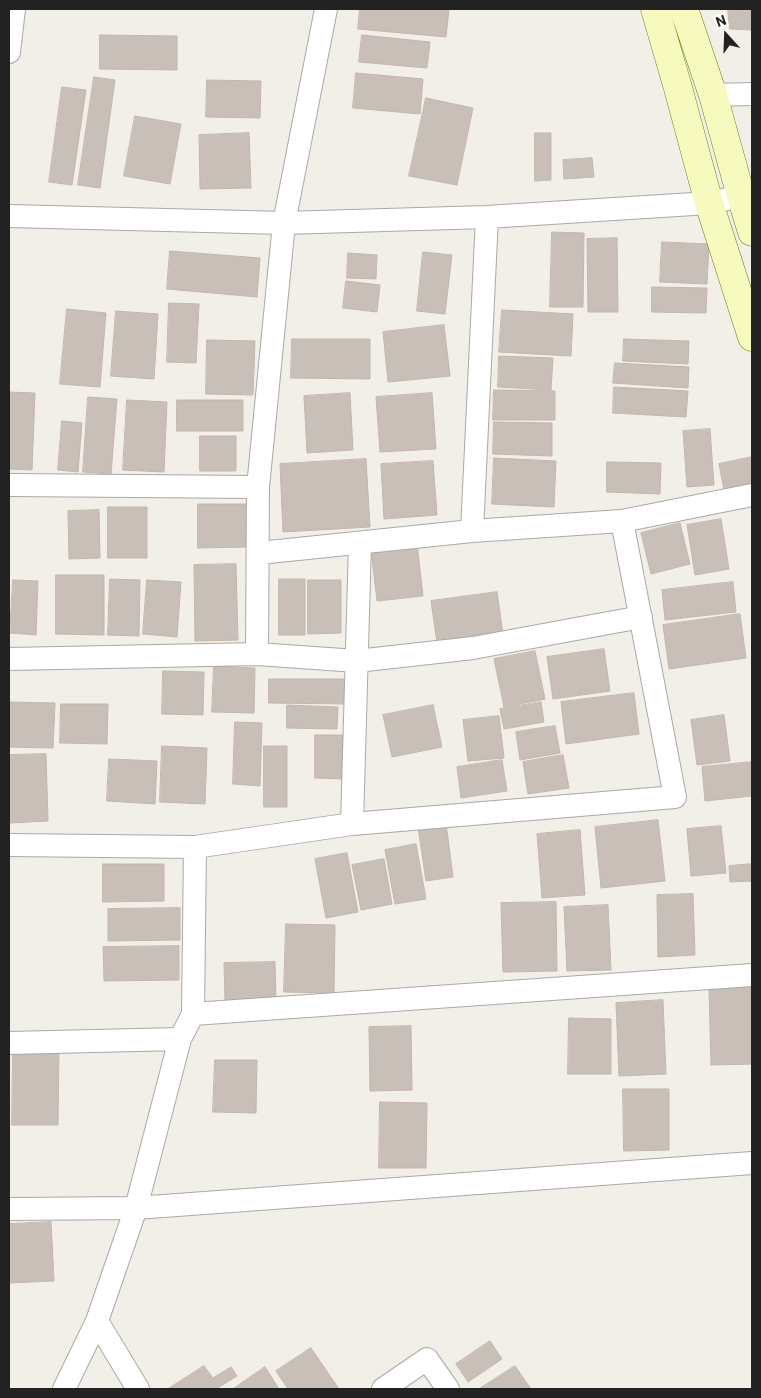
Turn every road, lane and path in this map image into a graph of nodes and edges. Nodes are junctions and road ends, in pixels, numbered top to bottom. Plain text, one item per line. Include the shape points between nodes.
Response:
1 (14, 9) edge
2 (326, 9) edge
3 (655, 9) edge
4 (684, 9) edge
5 (9, 52) edge
6 (752, 94) edge
7 (713, 95) junction
8 (740, 196) junction
9 (709, 203) junction
10 (9, 216) edge
11 (487, 217) junction
12 (284, 223) junction
13 (752, 232) edge
14 (752, 337) edge
15 (9, 485) edge
16 (258, 487) junction
17 (752, 495) edge
18 (622, 521) junction
19 (472, 531) junction
20 (360, 543) junction
21 (258, 553) junction
22 (640, 617) junction
23 (257, 654) junction
24 (9, 659) edge
25 (357, 662) junction
26 (352, 824) junction
27 (9, 845) edge
28 (195, 847) junction
29 (752, 975) edge
30 (193, 1014) junction
31 (180, 1039) junction
32 (9, 1043) edge
33 (752, 1163) edge
34 (136, 1208) junction
35 (9, 1209) edge
36 (97, 1321) junction
37 (64, 1389) edge
38 (138, 1389) edge
39 (383, 1389) edge
40 (448, 1389) edge

1 - 5 street
2 - 12 street
3 - 9 street
4 - 7 street
6 - 7 street
7 - 8 street
8 - 9 street
8 - 13 street
9 - 11 street
9 - 14 street
10 - 12 street
11 - 12 street
11 - 19 street
12 - 16 street
15 - 16 street
16 - 21 street
17 - 18 street
18 - 19 street
18 - 22 street
19 - 20 street
20 - 21 street
20 - 25 street
21 - 23 street
22 - 25 street via 473,648
22 - 26 street via 675,796
23 - 24 street
23 - 25 street
25 - 26 street
26 - 28 street
27 - 28 street
28 - 30 street
29 - 30 street
30 - 31 street
31 - 32 street
31 - 34 street
33 - 34 street
34 - 35 street
34 - 36 street
36 - 37 street
36 - 38 street
39 - 40 street via 427,1359

